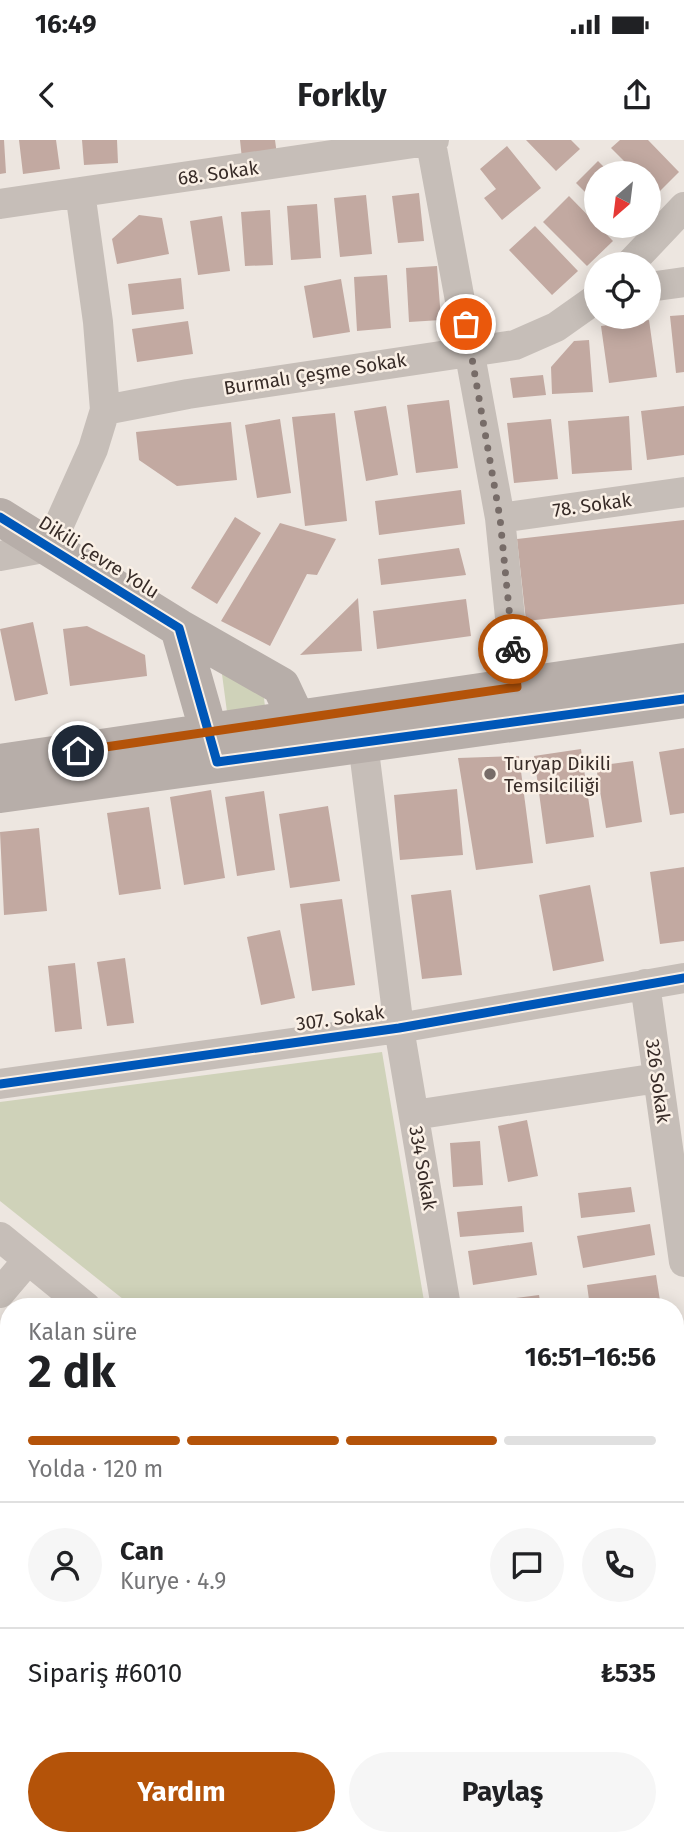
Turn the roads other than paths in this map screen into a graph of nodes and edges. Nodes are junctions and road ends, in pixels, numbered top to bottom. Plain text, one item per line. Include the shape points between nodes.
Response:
1 (433, 141) edge
2 (80, 192) junction
3 (0, 204) edge
4 (684, 207) edge
5 (641, 252) edge
6 (684, 282) edge
7 (661, 285) edge
8 (584, 307) edge
9 (471, 349) junction
10 (105, 410) junction
11 (684, 492) edge
12 (0, 517) edge
13 (500, 518) junction
14 (49, 547) junction
15 (0, 556) edge
16 (179, 628) junction
17 (684, 662) edge
18 (517, 687) junction
19 (684, 699) edge
20 (299, 734) junction
21 (363, 743) junction
22 (213, 746) junction
23 (0, 763) edge
24 (0, 794) edge
25 (684, 978) edge
26 (645, 984) junction
27 (399, 1028) junction
28 (658, 1078) junction
29 (0, 1084) edge
30 (414, 1115) junction
31 (681, 1223) edge
32 (0, 1237) edge
33 (28, 1260) junction
34 (684, 1262) edge
35 (0, 1293) edge
36 (75, 1298) edge
37 (444, 1298) edge

1 - 2 street, 68. Sokak
1 - 9 street
2 - 3 street, 68. Sokak
2 - 10 street
4 - 5 street
6 - 7 street
8 - 9 street, Burmalı Çeşme Sokak via 556,327 515,345
9 - 10 street, Burmalı Çeşme Sokak
9 - 13 street
10 - 14 street via 93,449
11 - 13 street, 78. Sokak
12 - 14 main road, Dikili Çevre Yolu
13 - 18 street
14 - 15 street
14 - 16 main road, Dikili Çevre Yolu
16 - 20 main road, Dikili Çevre Yolu via 281,686
16 - 22 main road
17 - 18 main road
18 - 20 main road
19 - 21 main road
20 - 21 main road
20 - 22 main road
21 - 27 street, 334 Sokak
22 - 23 main road
22 - 24 main road
25 - 26 street, 307. Sokak
26 - 27 street, 307. Sokak
26 - 28 street, 326 Sokak
27 - 29 street, 307. Sokak
27 - 30 street, 334 Sokak
28 - 30 street
28 - 31 street, 326 Sokak
30 - 37 street, 334 Sokak
31 - 34 street, 326 Sokak
32 - 33 street
33 - 35 street
33 - 36 street

